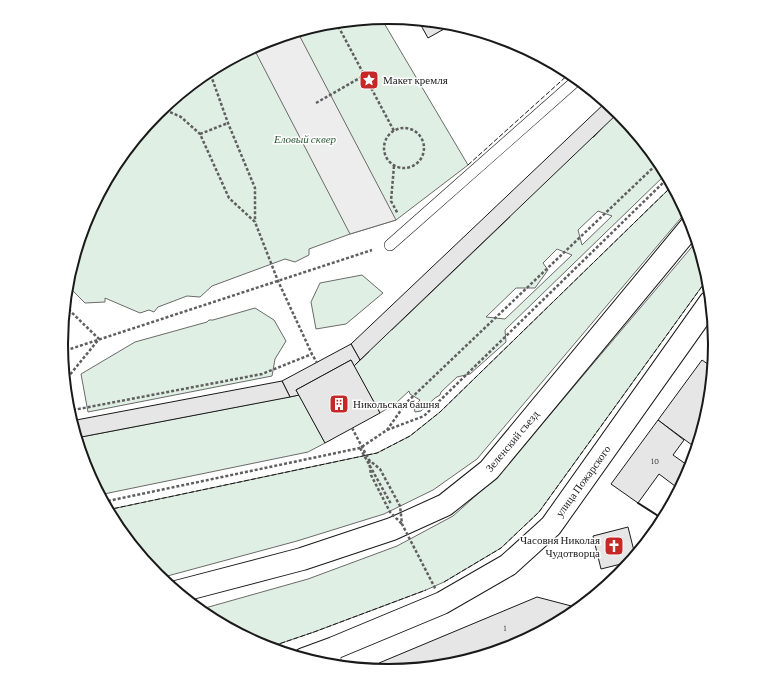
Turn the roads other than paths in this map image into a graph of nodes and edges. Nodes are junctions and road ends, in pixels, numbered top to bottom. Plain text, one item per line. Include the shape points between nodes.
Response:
1 (573, 84) edge
2 (687, 231) edge
3 (390, 244) road end
4 (706, 308) edge
5 (183, 590) edge
6 (335, 657) edge
7 (324, 658) edge

1 - 3 lane
2 - 5 main road, Зеленский съезд via 489,470 444,505 392,529 302,559
4 - 6 main road, улица Пожарского via 551,526 508,565 442,603
6 - 7 main road, улица Пожарского

